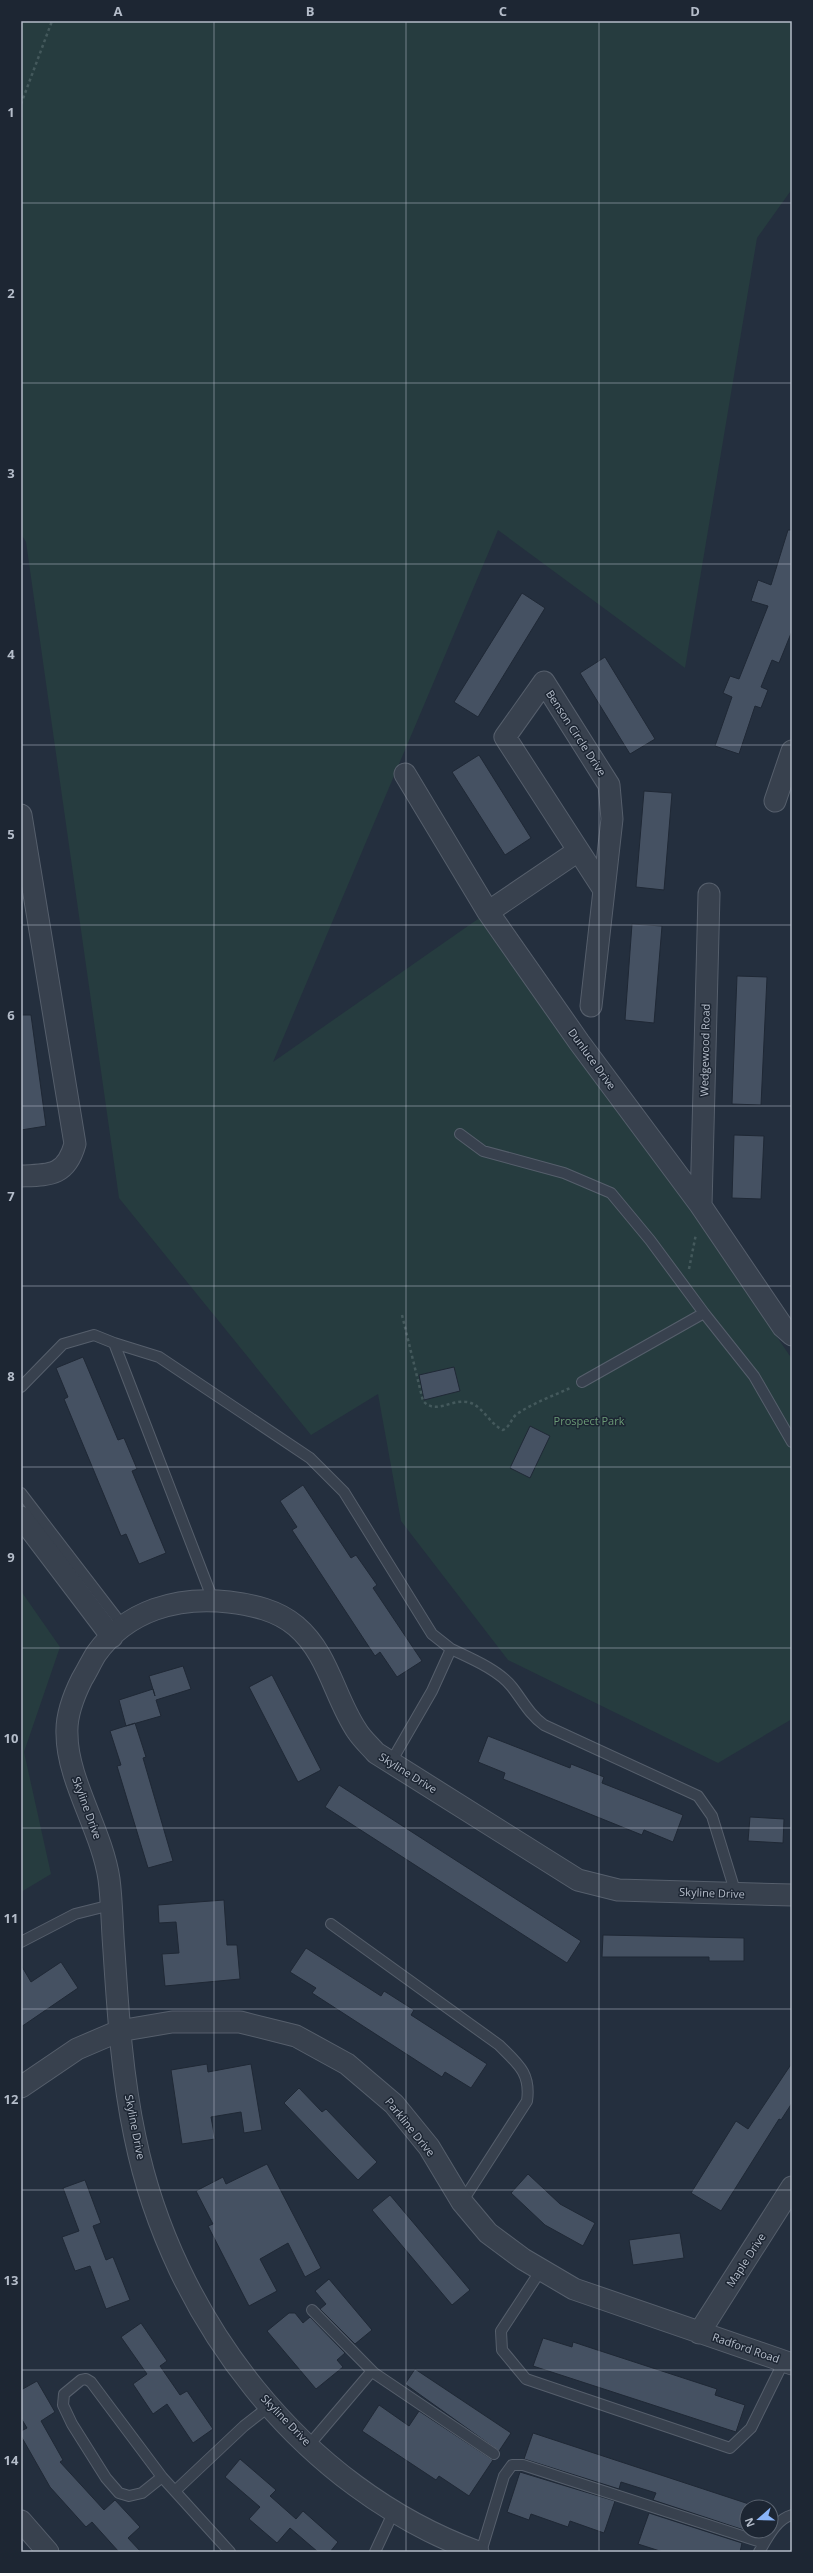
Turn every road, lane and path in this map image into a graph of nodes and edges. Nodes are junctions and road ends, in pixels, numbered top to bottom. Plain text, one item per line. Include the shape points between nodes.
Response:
1 (52, 21) edge
2 (21, 104) edge
3 (792, 751) edge
4 (405, 774) dead end
5 (775, 801) dead end
6 (21, 815) edge
7 (578, 851) junction
8 (604, 890) junction
9 (709, 894) dead end
10 (488, 912) junction
11 (591, 1006) dead end
12 (460, 1134) dead end
13 (21, 1176) edge
14 (701, 1206) junction
15 (686, 1289) junction
16 (704, 1313) junction
17 (402, 1315) dead end
18 (792, 1335) edge
19 (114, 1343) junction
20 (582, 1382) joint
21 (21, 1387) edge
22 (792, 1442) edge
23 (21, 1493) edge
24 (21, 1517) edge
25 (213, 1600) junction
26 (118, 1632) junction
27 (451, 1649) junction
28 (391, 1762) junction
29 (736, 1894) junction
30 (792, 1895) edge
31 (111, 1905) junction
32 (331, 1924) dead end
33 (21, 1942) edge
34 (119, 2031) junction
35 (21, 2088) edge
36 (792, 2187) edge
37 (462, 2202) junction
38 (541, 2270) junction
39 (312, 2310) dead end
40 (699, 2333) junction
41 (788, 2363) edge
42 (372, 2371) junction
43 (271, 2405) junction
44 (309, 2445) junction
45 (494, 2454) dead end
46 (162, 2477) junction
47 (176, 2490) junction
48 (394, 2511) junction
49 (792, 2514) edge
50 (21, 2521) edge
51 (764, 2543) junction
52 (48, 2552) edge
53 (230, 2552) edge
54 (375, 2552) edge
55 (480, 2552) edge
56 (759, 2552) edge

1 - 2 path
3 - 5 street
4 - 10 street, Dunluce Drive
6 - 13 street via 75,1144 70,1161 58,1171 46,1175
7 - 8 street, Benson Circle Drive
7 - 8 street, Benson Circle Drive via 505,737 544,682 610,785 612,819
7 - 10 street
8 - 11 street, Benson Circle Drive
9 - 14 street, Wedgewood Road
10 - 14 street, Dunluce Drive via 579,1042
12 - 15 lane via 483,1151 564,1172 611,1193
14 - 15 path
14 - 18 street, Dunluce Drive via 783,1327
15 - 16 lane
16 - 20 lane
16 - 22 lane via 754,1376
17 - 20 path via 423,1400 428,1406 436,1407 465,1401 474,1403 503,1430 509,1427 515,1415
19 - 21 lane via 94,1335 63,1344
19 - 25 lane
19 - 27 lane via 158,1357 310,1458 344,1492 432,1634
23 - 26 lane
24 - 26 street
25 - 26 street, Skyline Drive via 174,1602 128,1621
25 - 28 street, Skyline Drive via 259,1606 295,1626 320,1654 357,1732 376,1753
26 - 31 street, Skyline Drive via 96,1653 75,1693 66,1734 75,1779 94,1825 109,1878
27 - 28 lane via 432,1691
27 - 29 lane via 496,1674 511,1686 531,1715 544,1725 698,1796 712,1816
28 - 29 street, Skyline Drive via 578,1880 618,1890
29 - 30 street, Skyline Drive
31 - 33 lane via 75,1914
31 - 34 street, Skyline Drive
32 - 37 lane via 499,2045 519,2064 529,2084 527,2101
34 - 35 street, Parkline Drive via 77,2049
34 - 37 street, Parkline Drive via 172,2022 240,2022 296,2036 347,2064 394,2104 429,2147
34 - 43 street, Skyline Drive via 134,2136 151,2201 171,2255 208,2326 248,2380
36 - 40 street, Maple Drive
37 - 38 street, Parkline Drive via 488,2233
38 - 40 street, Parkline Drive via 574,2290
38 - 41 lane via 501,2331 502,2350 526,2379 730,2448 751,2428
39 - 42 lane
40 - 41 street, Radford Road
42 - 44 lane
42 - 45 lane
43 - 44 street, Skyline Drive
43 - 47 lane via 244,2426
44 - 48 street, Skyline Drive via 351,2483
46 - 46 lane via 91,2382 81,2380 64,2394 63,2405 72,2424 106,2478 119,2493 129,2496 142,2493
46 - 47 lane
47 - 53 lane
48 - 54 lane
48 - 55 street, Skyline Drive via 412,2524
49 - 51 lane via 786,2516
50 - 52 street
51 - 55 lane via 523,2465 512,2465 504,2476
51 - 56 lane

